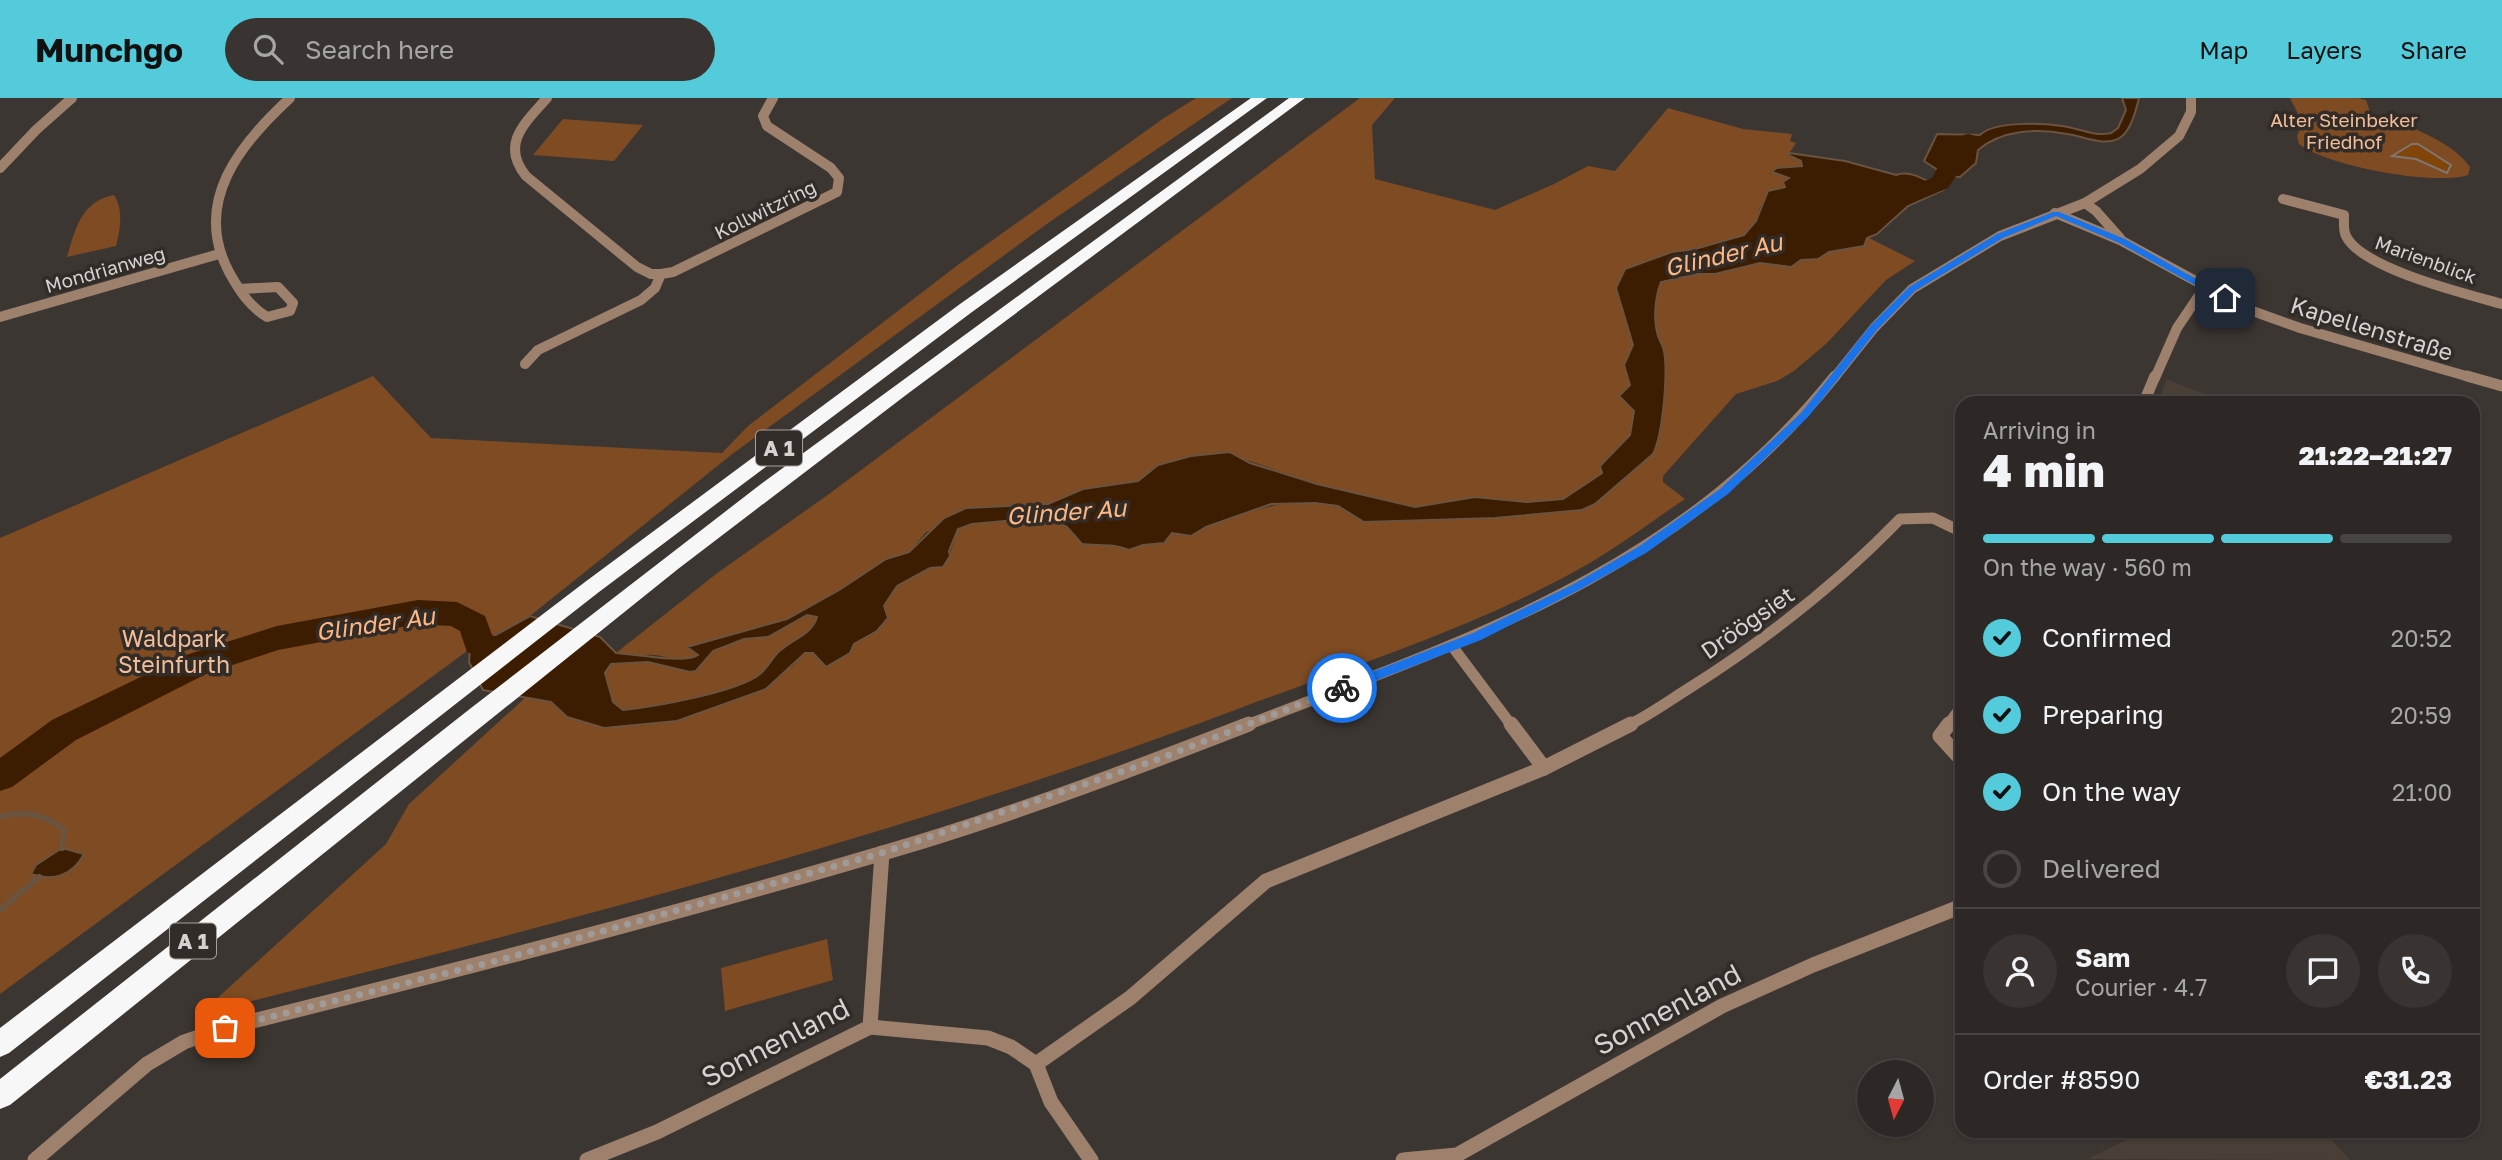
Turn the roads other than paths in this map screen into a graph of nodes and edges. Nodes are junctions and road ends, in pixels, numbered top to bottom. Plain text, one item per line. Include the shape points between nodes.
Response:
1 (72, 98) edge
2 (290, 98) edge
3 (547, 98) edge
4 (774, 98) edge
5 (1260, 98) edge
6 (1297, 98) edge
7 (2190, 98) edge
8 (0, 168) edge
9 (2283, 200) dead end
10 (2085, 202) junction
11 (2056, 213) junction
12 (2122, 241) junction
13 (219, 254) junction
14 (661, 274) junction
15 (2204, 288) junction
16 (239, 289) junction
17 (2502, 304) edge
18 (0, 317) edge
19 (525, 364) dead end
20 (2502, 386) edge
21 (2147, 396) edge
22 (1955, 529) edge
23 (1452, 646) junction
24 (1955, 716) edge
25 (1955, 752) edge
26 (1544, 768) junction
27 (882, 853) junction
28 (1955, 909) edge
29 (870, 1027) junction
30 (0, 1044) edge
31 (1036, 1064) junction
32 (0, 1096) edge
33 (34, 1160) edge
34 (587, 1160) edge
35 (1090, 1160) edge
36 (1403, 1160) edge

1 - 8 street
2 - 13 street via 251,138 227,178 214,211
3 - 14 street via 518,138 514,157 519,166 638,267
4 - 14 street, Kollwitzring via 763,116 767,126 831,169 839,178 837,192
5 - 30 highway, A 1 via 966,308 592,587
6 - 32 highway, A 1 via 1064,267 629,597
7 - 10 street via 2191,112 2179,136 2140,169
9 - 17 street, Marienblick via 2344,215 2346,238 2358,251 2384,265
10 - 11 street
10 - 12 street, Kapellenstraße
11 - 12 street, Kapellenstraße
11 - 23 street via 2000,236 1912,289 1804,415 1724,491 1631,556
12 - 15 street, Kapellenstraße
13 - 16 street
13 - 18 street, Mondrianweg
14 - 19 street via 655,288 641,300 538,349
15 - 20 street, Kapellenstraße via 2300,328
15 - 21 street via 2186,309
16 - 16 street via 267,317 290,311 293,303 278,287
22 - 26 street, Dröögsiet via 1933,518 1900,520 1812,602 1721,668 1637,721
23 - 26 street
23 - 27 street via 1156,760
24 - 25 street via 1940,736
26 - 31 street, Dröögsiet via 1266,881 1130,998
27 - 29 street, Sonnenland
27 - 33 street via 184,1042 147,1064
28 - 36 street, Sonnenland via 1721,1006 1457,1155
29 - 31 street via 988,1038
29 - 34 street, Sonnenland via 657,1132
31 - 35 street via 1051,1102

